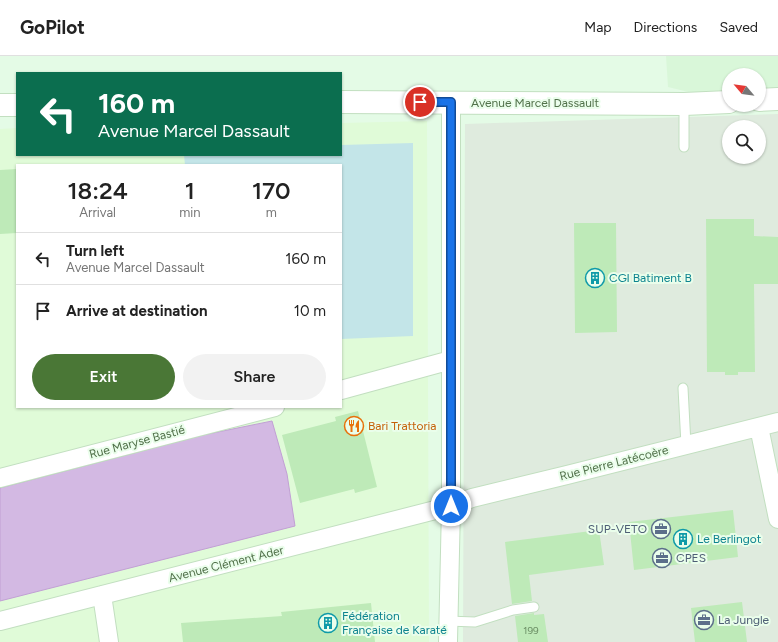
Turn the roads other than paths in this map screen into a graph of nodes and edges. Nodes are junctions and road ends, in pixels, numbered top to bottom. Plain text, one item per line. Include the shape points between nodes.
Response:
1 (778, 99) edge
2 (766, 100) edge
3 (342, 102) edge
4 (451, 102) junction
5 (722, 102) edge
6 (684, 104) junction
7 (0, 105) edge
8 (16, 105) edge
9 (684, 147) dead end
10 (451, 360) junction
11 (683, 388) dead end
12 (342, 390) edge
13 (270, 408) edge
14 (778, 422) edge
15 (759, 427) junction
16 (686, 446) junction
17 (0, 478) edge
18 (451, 506) junction
19 (778, 520) edge
20 (102, 595) junction
21 (534, 607) dead end
22 (0, 620) edge
23 (447, 621) junction
24 (109, 642) edge
25 (448, 642) edge

1 - 2 street
3 - 4 street, Avenue Marcel Dassault
4 - 6 street, Avenue Marcel Dassault
4 - 10 street
5 - 6 street, Avenue Marcel Dassault
6 - 9 lane
7 - 8 street
10 - 12 street
10 - 18 street
11 - 16 lane
13 - 17 street, Rue Maryse Bastié
14 - 15 street, Rue Pierre Latécoère
15 - 16 street, Rue Pierre Latécoère
15 - 19 street
16 - 18 street, Rue Pierre Latécoère via 472,498
18 - 20 street, Avenue Clément Ader
18 - 23 street
20 - 22 street, Avenue Clément Ader
20 - 24 street
21 - 23 lane via 513,610 475,622
23 - 25 street

